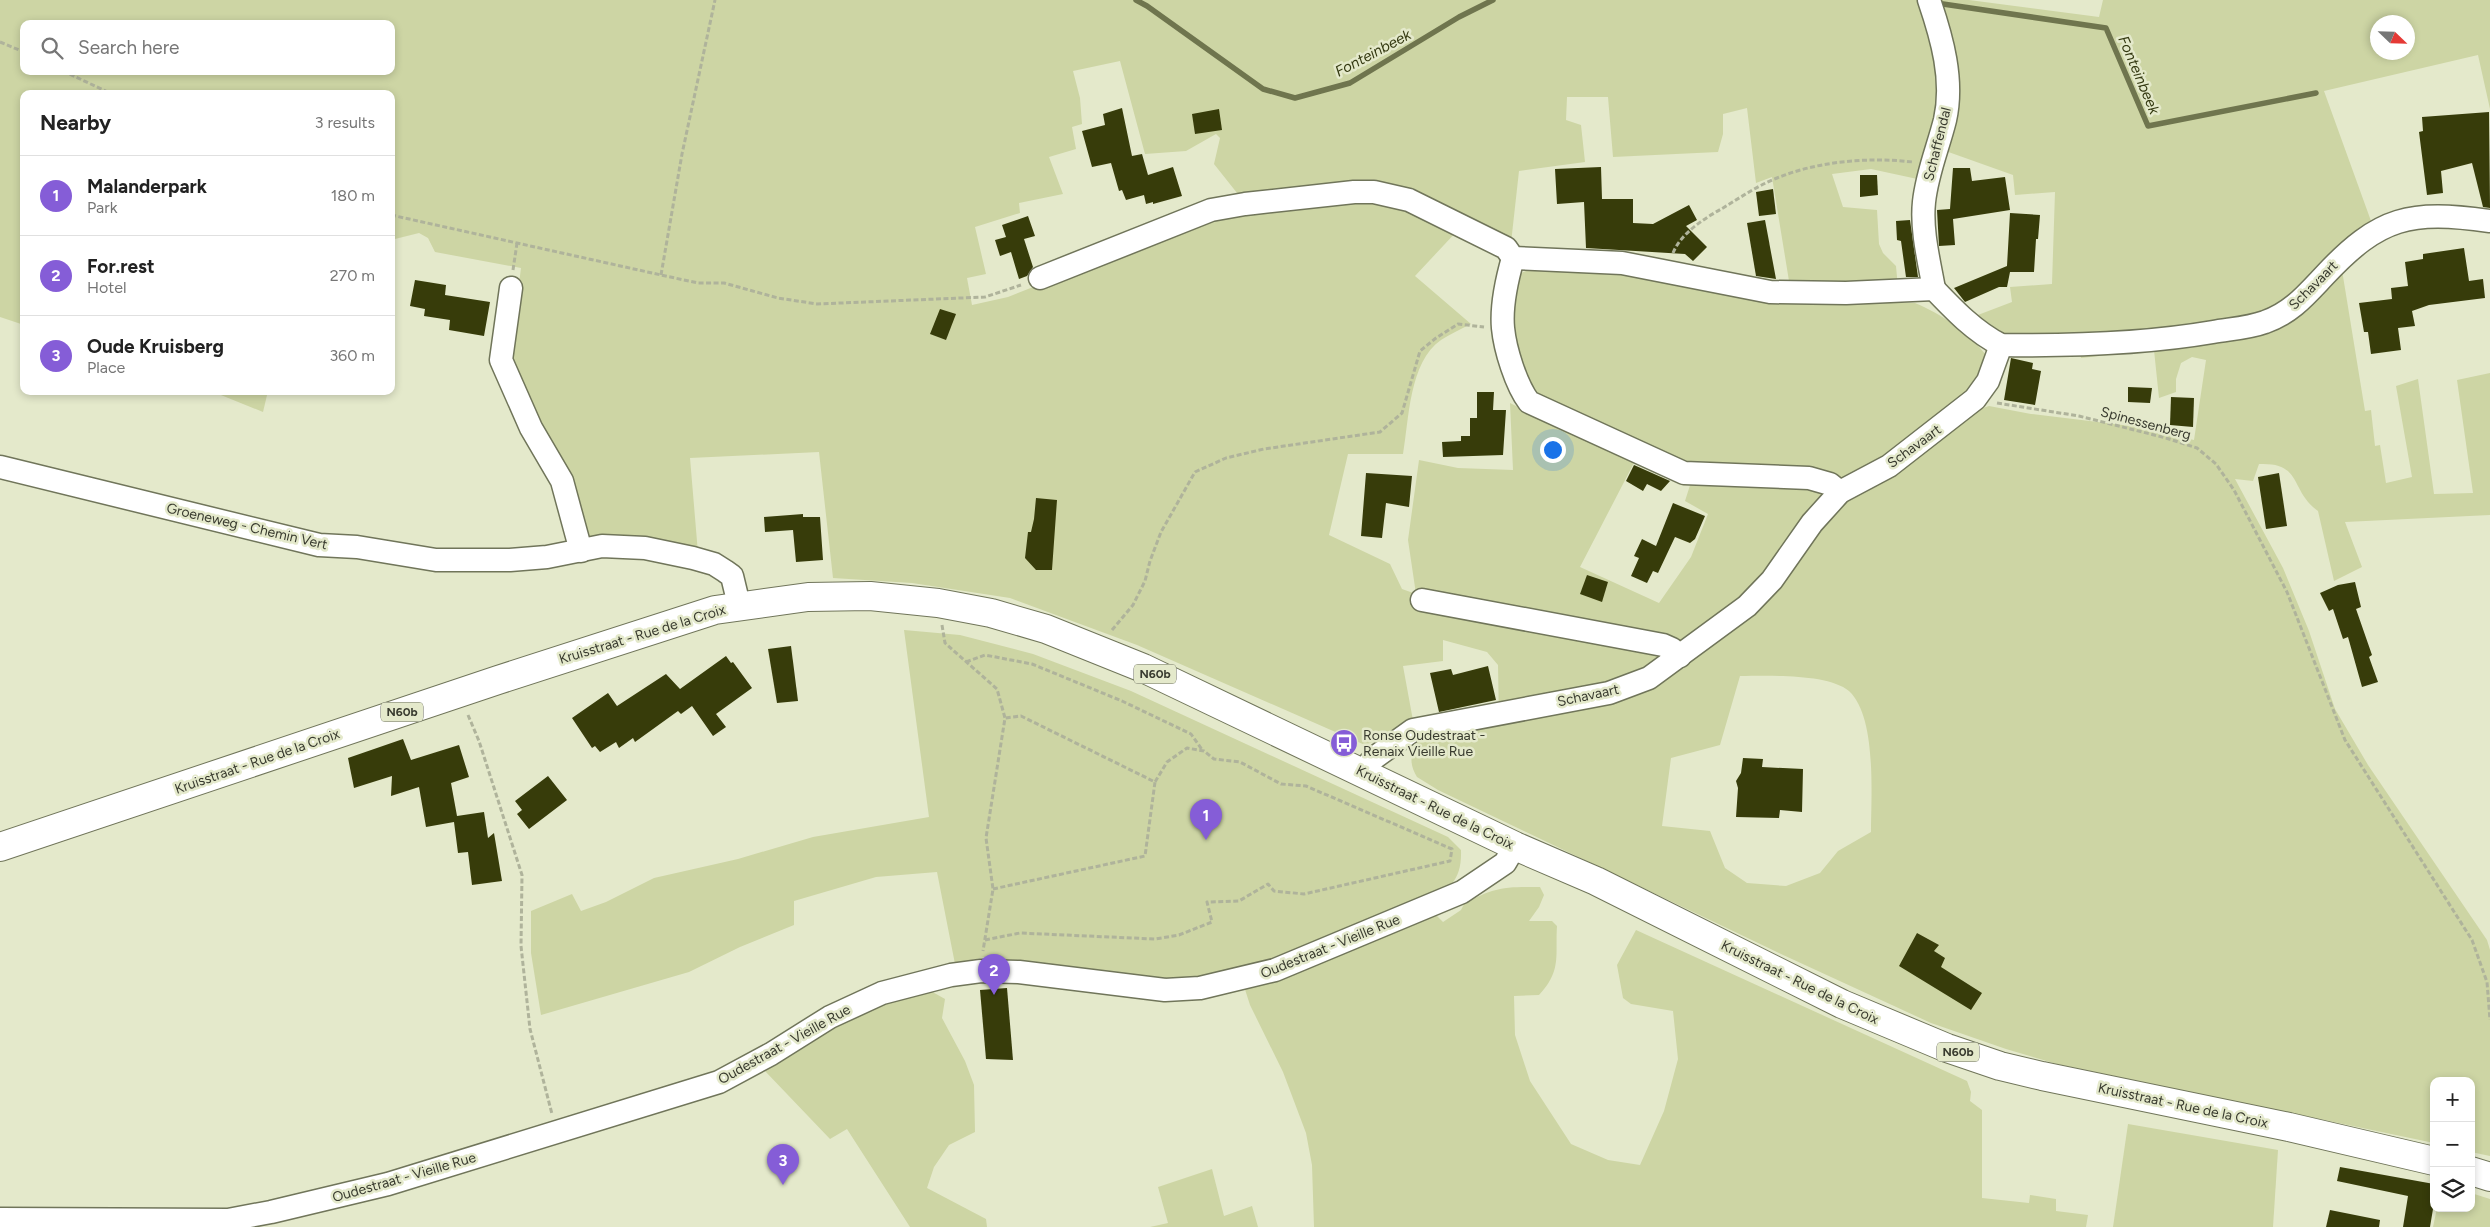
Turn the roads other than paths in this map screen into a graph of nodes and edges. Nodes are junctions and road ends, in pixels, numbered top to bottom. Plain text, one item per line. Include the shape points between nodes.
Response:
1 (1929, 0) edge
2 (2490, 221) edge
3 (1513, 258) junction
4 (1040, 278) road end
5 (511, 288) road end
6 (1934, 289) junction
7 (2001, 345) junction
8 (0, 467) edge
9 (1840, 492) junction
10 (581, 551) junction
11 (1422, 600) dead end
12 (739, 605) junction
13 (1680, 656) junction
14 (1362, 772) junction
15 (1515, 846) junction
16 (0, 847) edge
17 (2430, 1160) edge
18 (2475, 1172) edge
19 (2490, 1177) edge
20 (0, 1219) edge

1 - 6 street, Schaffendal via 1948,78 1945,120 1930,166 1923,204 1925,239
2 - 7 street, Schavaart via 2418,216 2380,228 2365,236 2345,254 2292,309 2254,325 2125,342
3 - 4 street via 1506,248 1425,207 1392,195 1354,192 1211,210
3 - 6 street via 1622,263 1770,292
3 - 9 street via 1505,292 1503,328 1517,379 1529,402 1684,473 1809,478 1826,482
5 - 10 street via 501,360 531,428 562,481
6 - 7 street via 1959,314
7 - 9 street, Schavaart via 1988,381 1975,399 1889,466
8 - 10 street, Groeneweg - Chemin Vert via 319,545 356,547 436,560 510,560
9 - 13 street, Schavaart via 1748,606
10 - 12 street, Groeneweg - Chemin Vert via 602,546 645,548 714,564 732,576
11 - 13 street via 1664,645
12 - 14 main road, Kruisstraat - Rue de la Croix / N60b via 808,597 870,596 938,603 1020,621 1143,668
12 - 16 main road, Kruisstraat - Rue de la Croix / N60b via 657,628 458,693
13 - 14 street, Schavaart via 1649,678 1609,693 1413,730 1374,758
14 - 15 main road, Kruisstraat - Rue de la Croix / N60b
15 - 17 main road, Kruisstraat - Rue de la Croix / N60b via 1596,882 1842,1004 1947,1048 2042,1076
15 - 20 street, Oudestraat - Vieille Rue via 1504,863 1462,892 1275,970 1245,979 1200,988 1164,990 1020,972 981,970 951,975 882,994 830,1017 719,1082 388,1184 228,1220
18 - 19 main road

